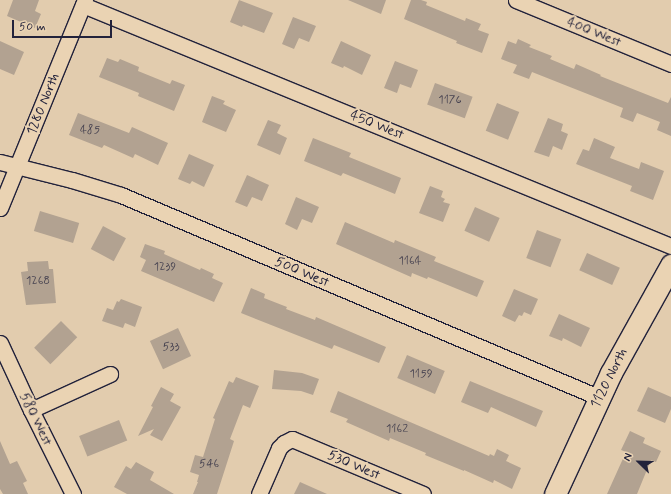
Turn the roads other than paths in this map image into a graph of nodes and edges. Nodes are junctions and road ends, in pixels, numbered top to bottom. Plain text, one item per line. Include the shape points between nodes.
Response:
1 (516, 0) edge
2 (84, 3) edge
3 (671, 64) edge
4 (0, 162) edge
5 (17, 166) junction
6 (0, 208) edge
7 (671, 246) edge
8 (671, 265) edge
9 (0, 343) edge
10 (110, 374) dead end
11 (598, 397) junction
12 (31, 410) junction
13 (74, 494) edge
14 (259, 494) edge
15 (423, 494) edge
16 (555, 494) edge

1 - 3 street, 400 West
2 - 5 street, 1280 North
2 - 7 street, 450 West
4 - 5 street, 500 West
5 - 6 street, 1280 North
5 - 11 street, 500 West via 121,195
8 - 11 street, 1120 North
9 - 12 street, 580 West
10 - 12 street
11 - 16 street, 1120 North
12 - 13 street, 580 West
14 - 15 street, 530 West via 279,448 284,442 292,439

